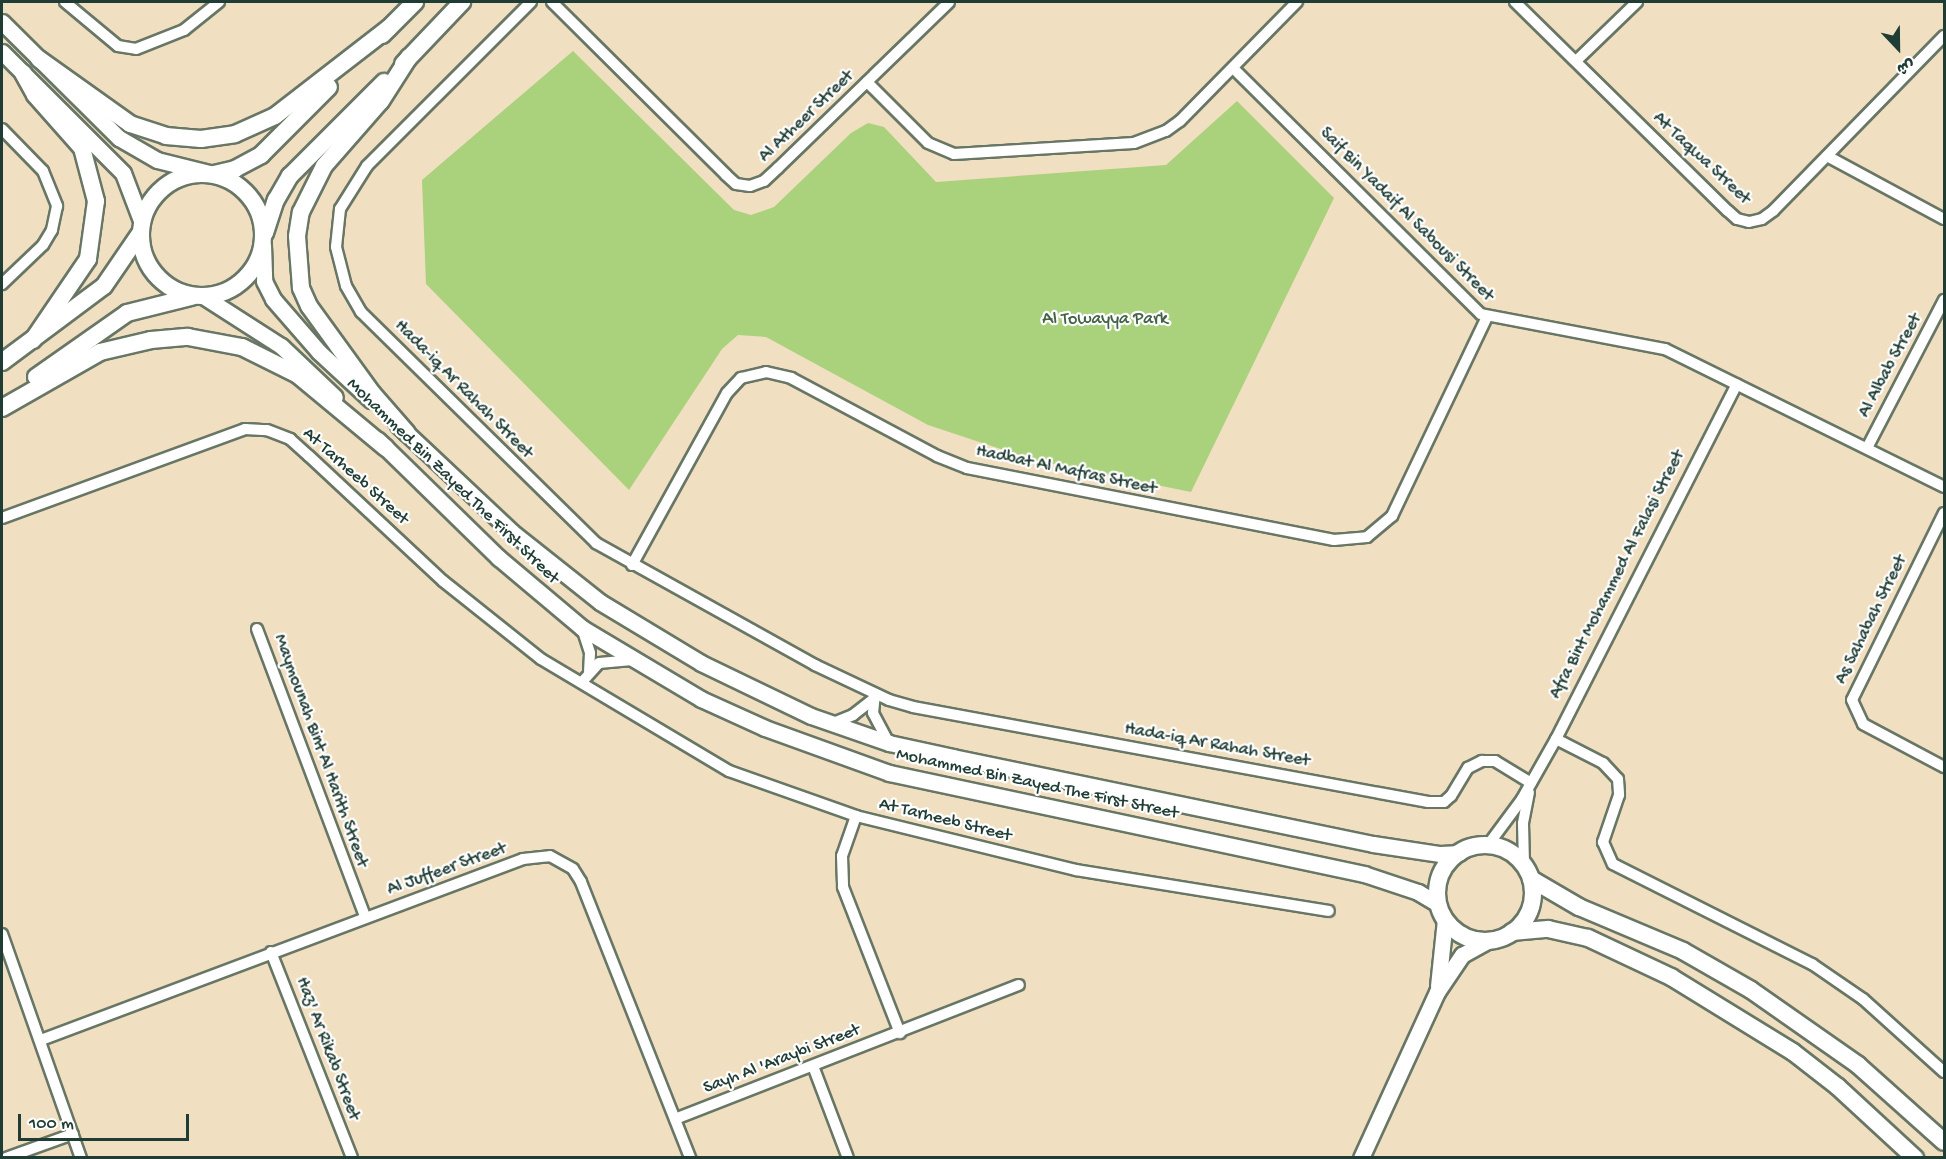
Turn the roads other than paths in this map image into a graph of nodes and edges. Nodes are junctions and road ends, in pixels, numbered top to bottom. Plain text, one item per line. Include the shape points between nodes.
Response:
1 (65, 2) edge
2 (219, 2) edge
3 (415, 2) edge
4 (462, 2) edge
5 (531, 2) edge
6 (552, 2) edge
7 (949, 2) edge
8 (1297, 2) edge
9 (1515, 2) edge
10 (1637, 2) edge
11 (2, 22) edge
12 (389, 28) junction
13 (1944, 36) edge
14 (2, 52) edge
15 (409, 57) junction
16 (39, 59) junction
17 (1576, 61) junction
18 (1233, 68) junction
19 (23, 73) junction
20 (867, 82) junction
21 (2, 129) edge
22 (1827, 156) junction
23 (211, 174) junction
24 (1944, 219) edge
25 (141, 227) junction
26 (263, 242) junction
27 (2, 284) edge
28 (200, 295) junction
29 (1944, 300) edge
30 (1487, 317) junction
31 (33, 340) junction
32 (2, 362) edge
33 (1737, 384) junction
34 (2, 402) edge
35 (2, 408) edge
36 (407, 433) junction
37 (386, 448) junction
38 (1867, 448) junction
39 (1944, 487) edge
40 (1944, 513) edge
41 (2, 518) edge
42 (632, 565) junction
43 (582, 628) junction
44 (257, 629) dead end
45 (636, 660) junction
46 (589, 672) junction
47 (582, 682) junction
48 (874, 697) junction
49 (831, 724) junction
50 (1556, 739) junction
51 (890, 743) junction
52 (1944, 767) edge
53 (1531, 783) junction
54 (856, 816) junction
55 (1488, 845) junction
56 (1459, 853) junction
57 (1528, 872) junction
58 (1329, 911) dead end
59 (1442, 911) junction
60 (365, 917) junction
61 (1512, 932) junction
62 (2, 934) edge
63 (1487, 941) junction
64 (271, 952) junction
65 (1019, 985) dead end
66 (1437, 992) junction
67 (900, 1032) junction
68 (41, 1040) junction
69 (813, 1066) junction
70 (1944, 1072) edge
71 (675, 1119) junction
72 (72, 1134) junction
73 (1944, 1142) edge
74 (6, 1158) edge
75 (81, 1158) edge
76 (352, 1158) edge
77 (690, 1158) edge
78 (848, 1158) edge
79 (1360, 1158) edge
80 (1915, 1158) edge

1 - 2 street via 118,46 136,49 184,30
3 - 12 main road
4 - 15 main road
5 - 42 street, Hada-iq Ar Rahah Street via 378,154 350,187 335,232 338,262 361,312 574,524
6 - 20 street, Al Atheer Street via 736,183 750,186 764,181
7 - 20 street, Al Atheer Street
8 - 18 street
9 - 17 street, At Taqwa Street
10 - 17 street
11 - 16 main road
12 - 16 main road via 275,116 249,129 210,138 166,136 130,124
12 - 23 main road via 261,155 235,169
13 - 22 street, At Taqwa Street
14 - 19 main road
15 - 26 main road via 290,176 276,200
15 - 36 main road via 381,101 324,166 301,212 297,236 300,279 309,306 372,393
16 - 23 main road via 119,138 157,160
17 - 22 street, At Taqwa Street via 1737,219 1762,219
18 - 20 street via 1180,121 1144,140 954,154 928,143
18 - 30 street, Saif Bin Yadaif Al Sabousi Street
19 - 25 main road via 123,173
19 - 31 main road via 35,95 82,148 96,201 88,259
21 - 27 street via 44,171 57,206 52,230 43,245
22 - 24 street
23 - 25 main road via 178,179 164,187 153,198
23 - 26 main road via 235,183 251,198 261,218
25 - 28 main road via 146,260 159,278 177,290
25 - 31 main road via 104,286
26 - 28 main road via 252,271 238,284
26 - 36 main road, Mohammed Bin Zayed The First Street via 264,280 286,317
28 - 34 main road via 127,313
28 - 37 main road, Mohammed Bin Zayed The First Street via 281,346
29 - 38 street, Al Albab Street
30 - 33 street, Saif Bin Yadaif Al Sabousi Street via 1571,328 1665,349
30 - 42 street, Hadbat Al Mafras Street via 1392,516 1366,537 1334,540 967,468 791,378 766,372 741,378 727,393
31 - 32 main road
33 - 38 street, Saif Bin Yadaif Al Sabousi Street
33 - 50 street, Afra Bint Mohammed Al Falasi Street
35 - 37 main road via 100,352 123,345 188,337 242,346 298,375
36 - 49 main road, Mohammed Bin Zayed The First Street via 512,532 600,602 701,663
37 - 43 main road, Mohammed Bin Zayed The First Street via 499,558
38 - 39 street, Saif Bin Yadaif Al Sabousi Street
40 - 52 street, As Sahabah Street via 1852,699 1863,724
41 - 47 street, At Tarheeb Street via 245,429 267,430 290,439 443,581 498,626 541,659
42 - 48 street, Hada-iq Ar Rahah Street
43 - 45 main road, Mohammed Bin Zayed The First Street
43 - 46 street via 590,653
44 - 60 street, Maymounah Bint Al Harith Street
45 - 46 street via 608,660
45 - 59 main road, Mohammed Bin Zayed The First Street via 701,699 889,774 1364,874 1418,892
46 - 47 street
47 - 54 street, At Tarheeb Street via 729,771
48 - 49 street via 853,715
48 - 51 street via 873,713
48 - 53 street, Hada-iq Ar Rahah Street via 1428,802 1444,802 1468,768 1482,761 1495,761
49 - 51 main road, Mohammed Bin Zayed The First Street
50 - 53 street, Afra Bint Mohammed Al Falasi Street
50 - 70 street via 1603,763 1617,779 1619,795 1603,834 1604,850 1612,864 1812,964 1863,999
51 - 56 main road, Mohammed Bin Zayed The First Street via 1373,844
53 - 55 street, Afra Bint Mohammed Al Falasi Street
53 - 57 street, Afra Bint Mohammed Al Falasi Street via 1523,823
54 - 58 street, At Tarheeb Street via 1076,870
54 - 67 street via 842,856 843,887
55 - 56 main road
55 - 57 main road via 1514,854
56 - 59 main road via 1440,875
57 - 61 main road via 1530,909
57 - 73 main road via 1579,907 1683,951 1751,990 1858,1065
59 - 63 main road via 1456,931
59 - 66 main road
60 - 64 street, Al Juffeer Street
60 - 71 street, Al Juffeer Street via 523,859 538,856 561,861 581,882
61 - 63 main road
61 - 80 main road via 1533,928 1588,938 1671,977 1793,1052 1839,1087
62 - 68 street
63 - 66 main road via 1462,955
64 - 68 street, Al Juffeer Street
64 - 76 street, Haz' Ar Rikab Street
65 - 67 street, Sayh Al 'Araybi Street
66 - 79 main road
67 - 69 street, Sayh Al 'Araybi Street
68 - 72 street
69 - 71 street, Sayh Al 'Araybi Street
69 - 78 street
71 - 77 street, Al Juffeer Street
72 - 74 street
72 - 75 street

